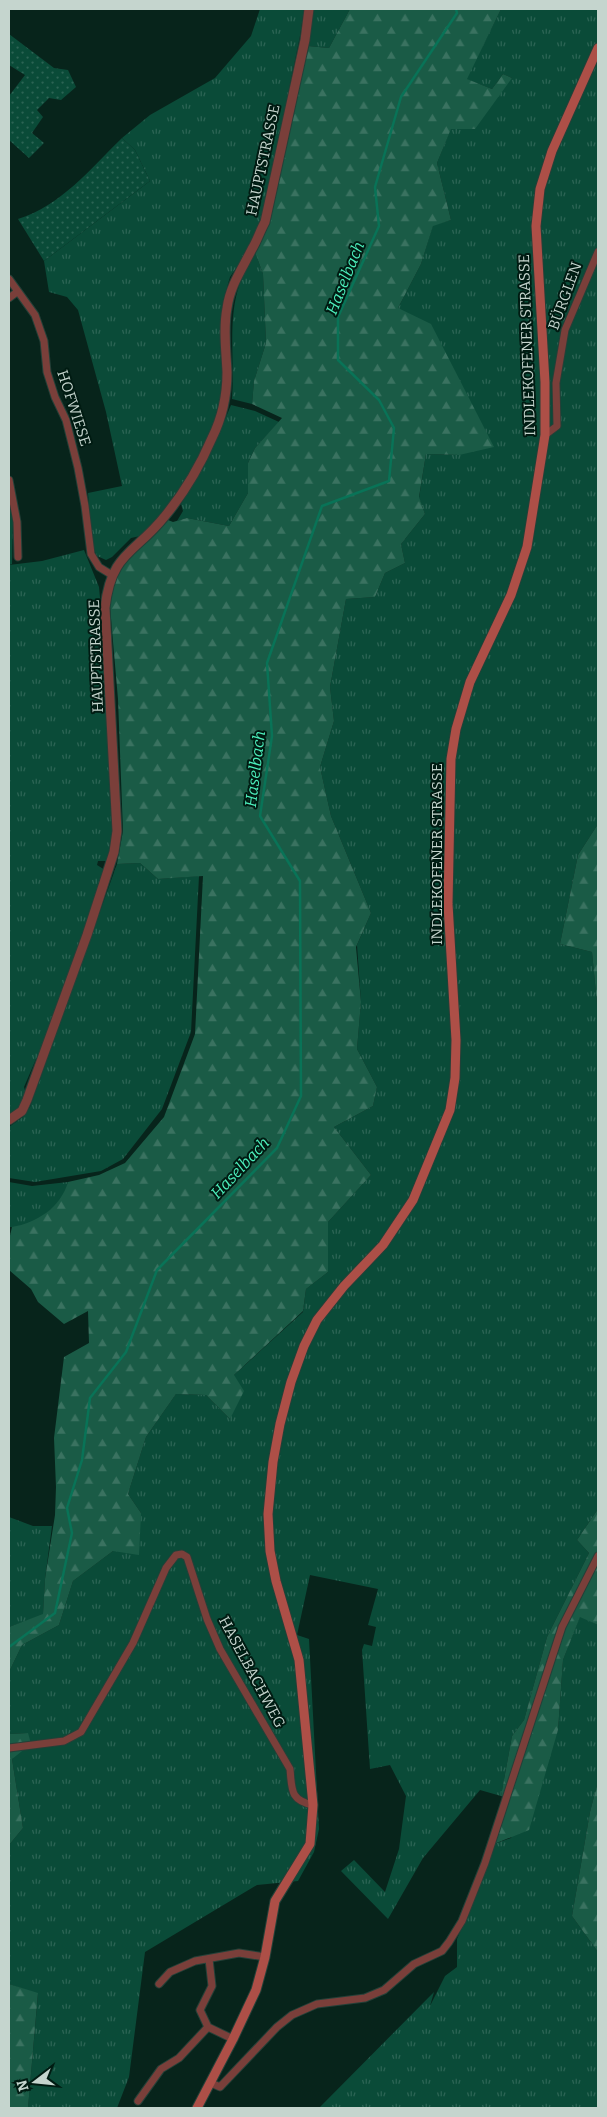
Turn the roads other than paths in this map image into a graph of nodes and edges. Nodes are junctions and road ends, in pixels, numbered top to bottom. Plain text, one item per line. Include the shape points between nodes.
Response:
1 (309, 9) edge
2 (598, 48) edge
3 (598, 252) edge
4 (9, 279) edge
5 (17, 292) junction
6 (9, 298) edge
7 (545, 435) junction
8 (9, 480) edge
9 (18, 557) dead end
10 (112, 575) junction
11 (9, 1120) edge
12 (598, 1556) edge
13 (9, 1748) edge
14 (313, 1804) junction
15 (265, 1957) junction
16 (209, 1960) junction
17 (159, 1984) dead end
18 (208, 2027) junction
19 (233, 2039) junction
20 (211, 2083) junction
21 (138, 2102) dead end
22 (197, 2108) edge

1 - 10 street, HAUPTSTRASSE via 264,222 235,279 227,307 227,374 224,401 213,436 196,471 165,516 124,554
2 - 7 main road, INDLEKOFENER STRASSE via 552,151 540,189 536,226
3 - 7 street, BÜRGLEN via 565,330 556,383 557,426
4 - 5 street, HOFWIESE
5 - 6 street
5 - 10 street, HOFWIESE via 35,315 44,341 46,372 66,420 85,506 91,554 99,567
7 - 14 main road, INDLEKOFENER STRASSE via 526,547 511,595 470,682 454,739 449,790 448,904 456,1040 450,1110 413,1200 384,1245 344,1286 318,1320 304,1346 278,1434 268,1514 270,1551 299,1660
8 - 9 street via 17,522
10 - 11 street, HAUPTSTRASSE via 105,608 117,831 114,852 27,1100 22,1111
12 - 20 street via 562,1627 502,1813 462,1921 450,1942 442,1951 414,1964 384,1990 365,1998 317,2004 292,2015 220,2087
13 - 14 street, HASELBACHWEG via 64,1741 81,1732 133,1643 166,1568 176,1555 182,1554 187,1557 220,1649 290,1769 295,1796 300,1802
14 - 15 main road, INDLEKOFENER STRASSE via 310,1844 275,1901
15 - 16 street via 239,1953
15 - 19 main road, INDLEKOFENER STRASSE via 256,1990
16 - 17 street via 195,1961 170,1972
16 - 18 street via 212,1986 200,2010
18 - 19 street
18 - 21 street via 179,2058 161,2069
19 - 20 main road, INDLEKOFENER STRASSE
20 - 22 main road, INDLEKOFENER STRASSE

